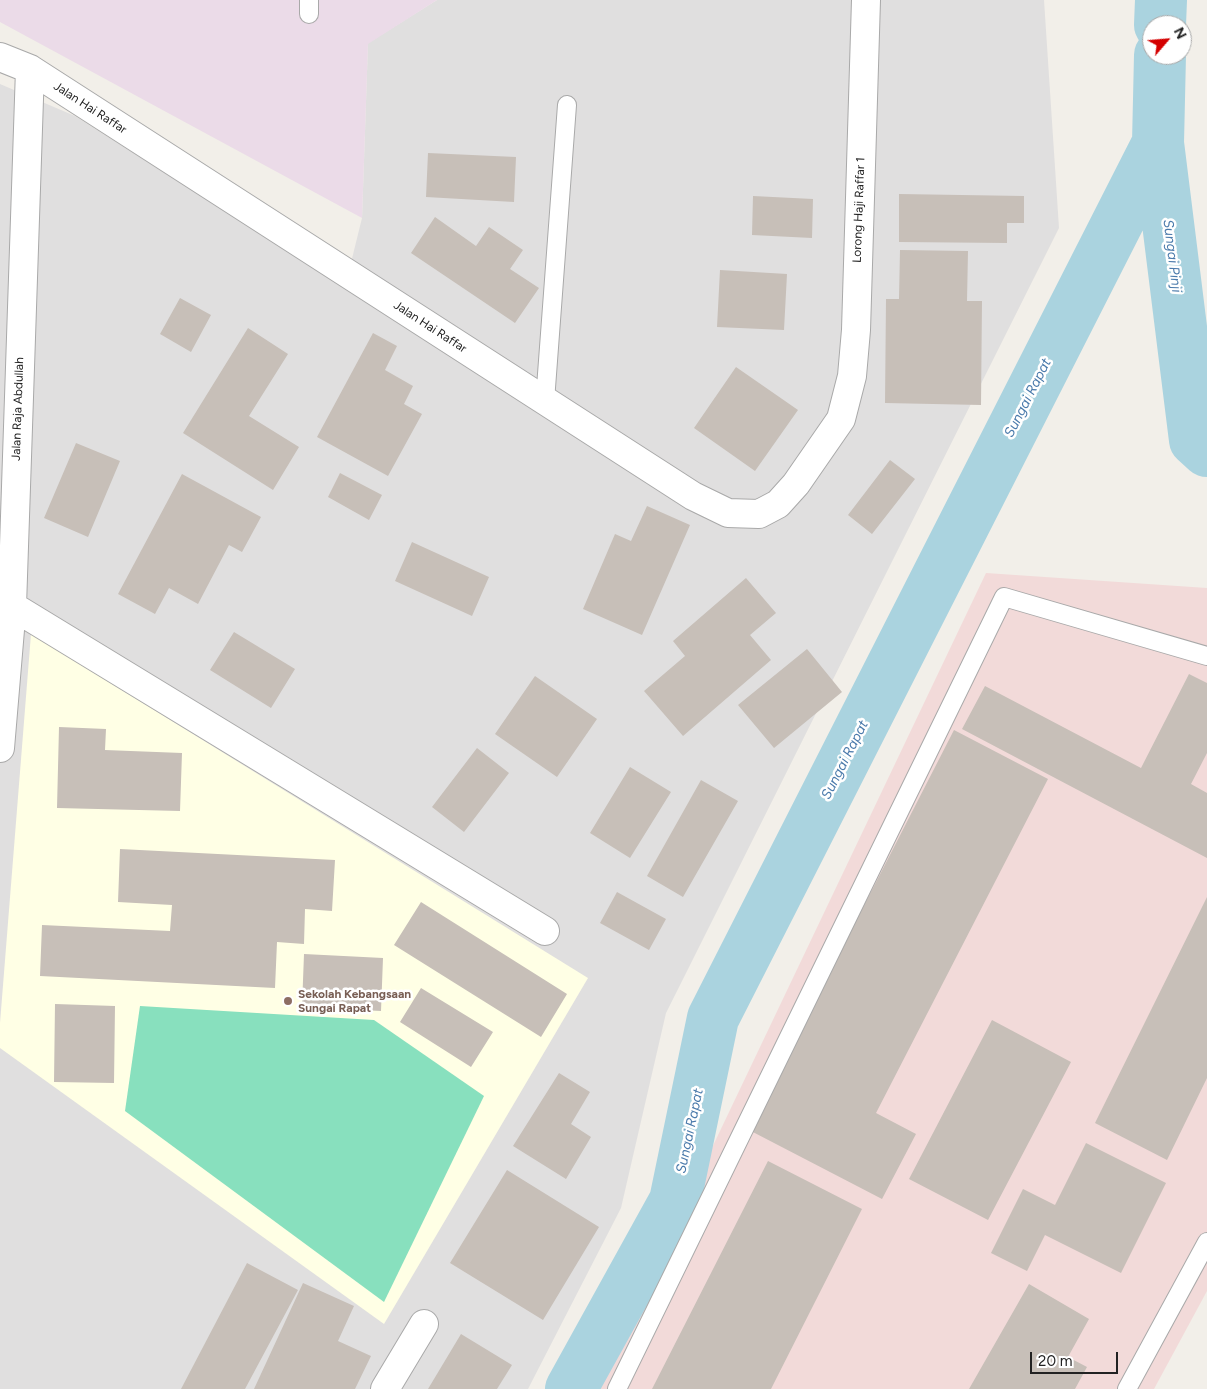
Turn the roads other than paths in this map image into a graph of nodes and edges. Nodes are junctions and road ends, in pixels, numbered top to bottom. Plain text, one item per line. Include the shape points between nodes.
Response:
1 (866, 0) edge
2 (0, 56) edge
3 (30, 69) junction
4 (567, 105) dead end
5 (545, 401) junction
6 (840, 419) joint
7 (12, 606) junction
8 (1207, 656) edge
9 (0, 748) edge
10 (545, 931) dead end
11 (1207, 1242) edge
12 (424, 1324) dead end
13 (385, 1389) edge
14 (617, 1389) edge
15 (1127, 1389) edge

1 - 6 street, Lorong Haji Raffar 1 via 856,330 852,376
2 - 3 street, Jalan Hai Raffar
3 - 5 street, Jalan Hai Raffar
3 - 7 street, Jalan Raja Abdullah
4 - 5 lane
5 - 6 street, Jalan Hai Raffar via 693,496 728,513 759,514 778,504 796,484
7 - 9 street, Jalan Raja Abdullah
7 - 10 street
8 - 14 lane via 1004,597
11 - 15 lane
12 - 13 street

